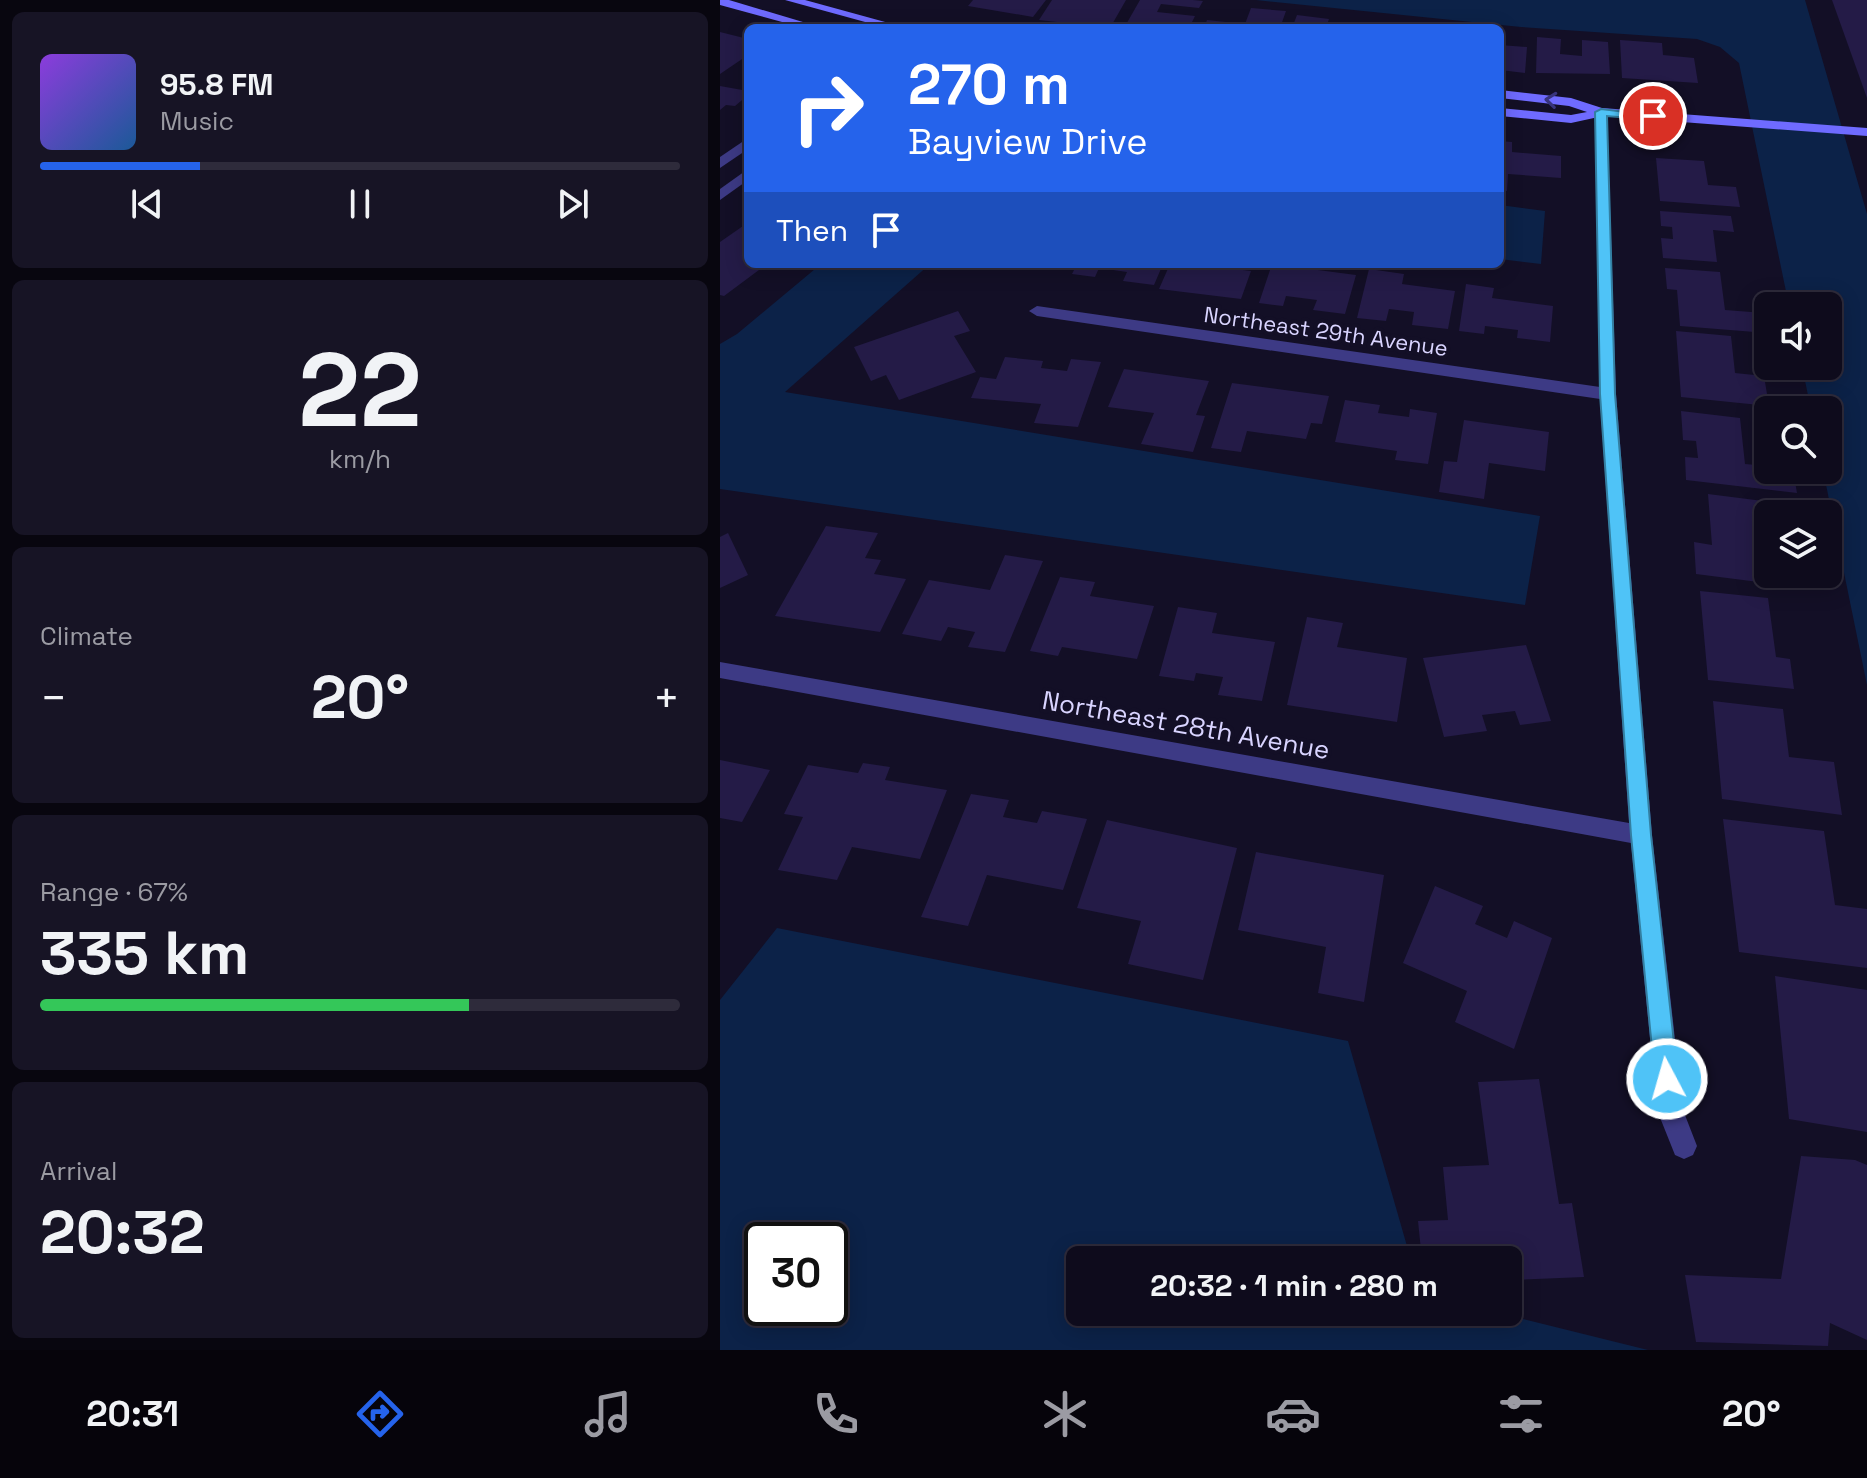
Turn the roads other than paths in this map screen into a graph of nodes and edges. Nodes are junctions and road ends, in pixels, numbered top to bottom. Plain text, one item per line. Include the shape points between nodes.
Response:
1 (791, 0) edge
2 (720, 1) edge
3 (803, 24) edge
4 (873, 24) edge
5 (1504, 94) edge
6 (1504, 112) edge
7 (1601, 112) junction
8 (1861, 131) edge
9 (744, 145) edge
10 (720, 164) edge
11 (744, 176) edge
12 (720, 196) edge
13 (1037, 311) dead end
14 (1608, 394) junction
15 (720, 670) edge
16 (1641, 835) junction
17 (1684, 1146) dead end

1 - 4 street
2 - 3 street
7 -> 5 street via 1571,102
6 - 7 street via 1571,119
7 - 8 street
7 - 14 street
9 - 10 street
11 - 12 street
13 - 14 street, Northeast 29th Avenue
14 - 16 street
15 - 16 street, Northeast 28th Avenue
16 - 17 street via 1670,1110

